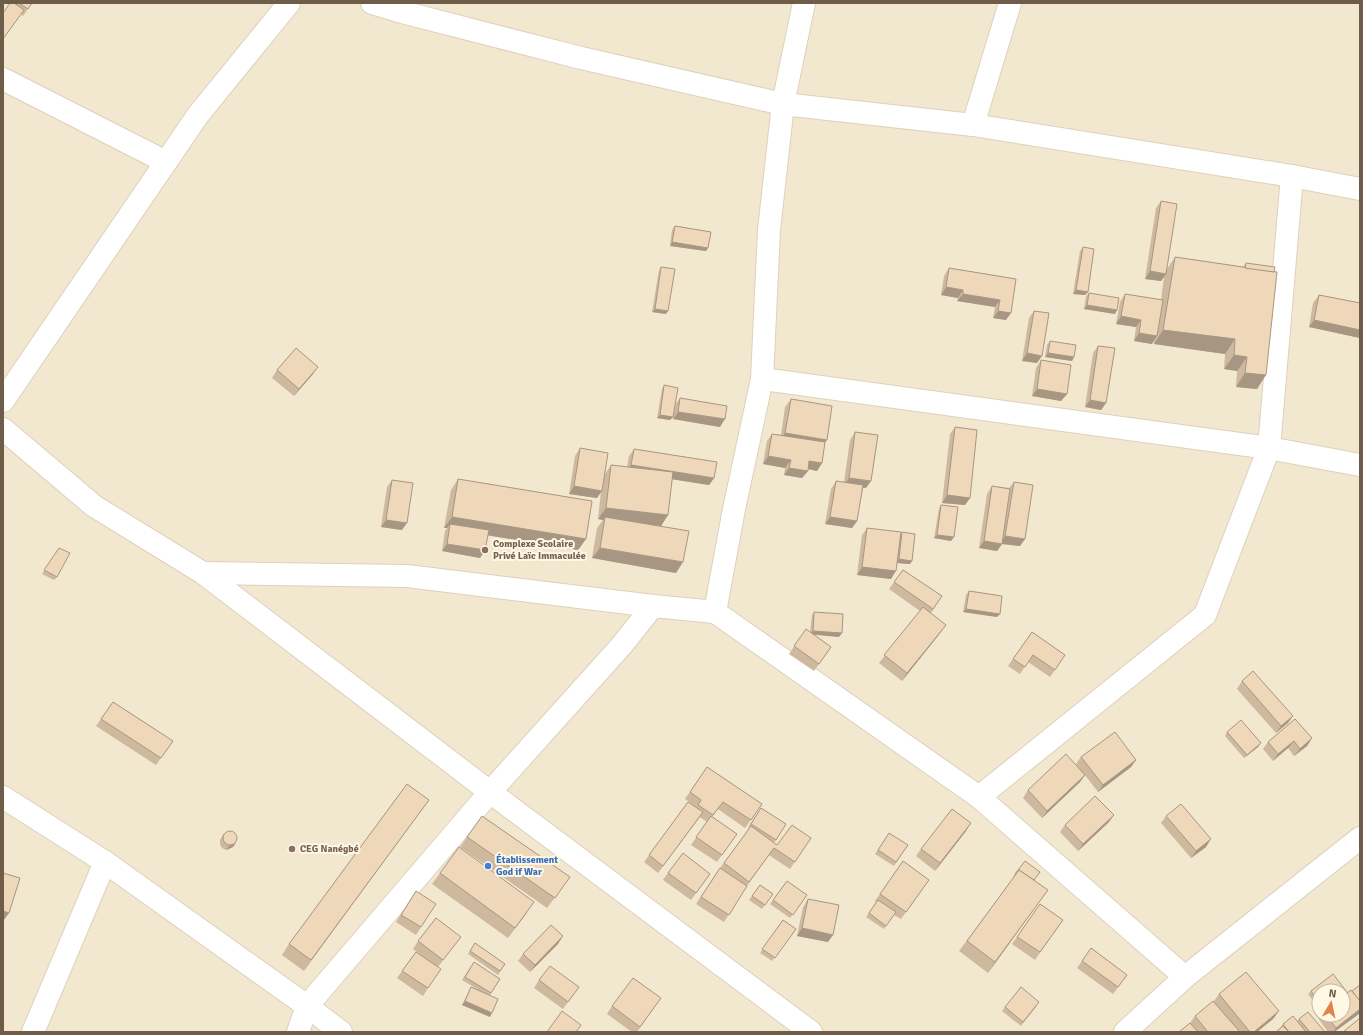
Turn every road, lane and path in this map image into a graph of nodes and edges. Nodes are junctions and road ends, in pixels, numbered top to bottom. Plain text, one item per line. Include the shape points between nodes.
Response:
1 (289, 3) edge
2 (372, 3) edge
3 (804, 3) edge
4 (1010, 3) edge
5 (3, 79) edge
6 (783, 104) junction
7 (973, 125) junction
8 (166, 162) junction
9 (1292, 176) junction
10 (1360, 189) edge
11 (762, 378) junction
12 (3, 401) edge
13 (3, 429) edge
14 (1269, 448) junction
15 (1360, 465) edge
16 (203, 573) junction
17 (653, 606) junction
18 (715, 612) junction
19 (490, 792) junction
20 (3, 797) edge
21 (979, 797) junction
22 (1360, 838) edge
23 (105, 862) junction
24 (1185, 977) junction
25 (307, 1006) junction
26 (33, 1032) edge
27 (298, 1032) edge
28 (341, 1032) edge
29 (811, 1032) edge
30 (1125, 1032) edge

1 - 8 street via 198,115
2 - 6 street via 581,58
3 - 6 street
4 - 7 street
5 - 8 street
6 - 7 street
6 - 11 street via 770,230
7 - 9 street
8 - 12 street
9 - 10 street
9 - 14 street
11 - 14 street
11 - 18 street
13 - 16 street via 94,506
14 - 15 street
14 - 21 street via 1205,615
16 - 17 street via 407,576
16 - 19 street
17 - 18 street
17 - 19 street via 622,645
18 - 21 street
19 - 25 street
19 - 29 street
20 - 23 street
21 - 24 street
22 - 24 street
23 - 25 street
23 - 26 street
24 - 30 street
25 - 27 street
25 - 28 street

